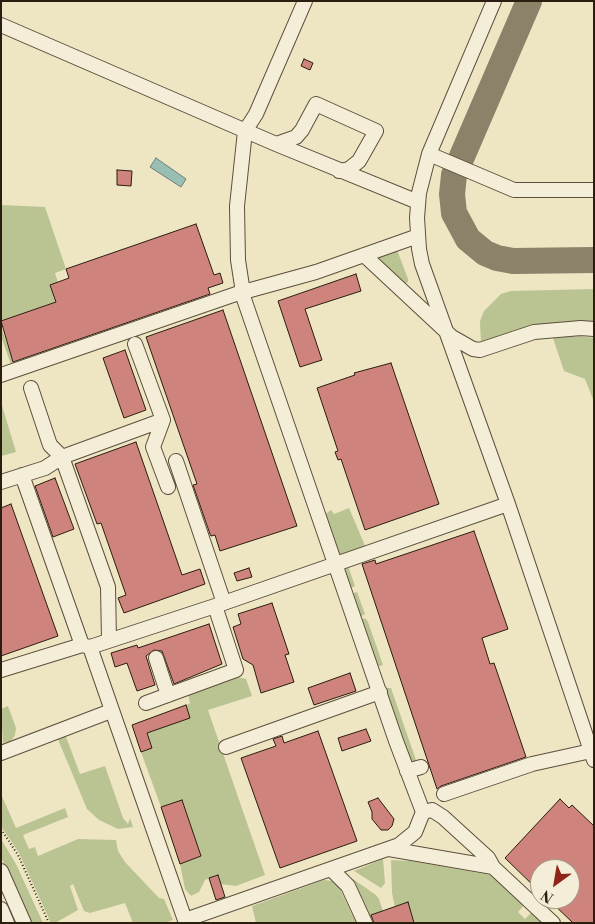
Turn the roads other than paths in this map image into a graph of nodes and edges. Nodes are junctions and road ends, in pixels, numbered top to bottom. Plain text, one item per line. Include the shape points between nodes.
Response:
1 (305, 1) edge
2 (494, 1) edge
3 (1, 25) edge
4 (245, 131) junction
5 (276, 144) junction
6 (429, 154) junction
7 (339, 171) junction
8 (594, 190) edge
9 (418, 202) junction
10 (418, 236) junction
11 (364, 256) junction
12 (243, 292) junction
13 (594, 329) edge
14 (448, 333) junction
15 (135, 344) dead end
16 (1, 375) edge
17 (31, 388) dead end
18 (163, 420) junction
19 (62, 457) junction
20 (176, 461) dead end
21 (22, 475) junction
22 (1, 482) edge
23 (168, 487) dead end
24 (508, 504) junction
25 (335, 565) junction
26 (220, 604) junction
27 (109, 640) junction
28 (86, 646) junction
29 (156, 658) dead end
30 (1, 670) edge
31 (380, 692) junction
32 (168, 695) junction
33 (146, 703) dead end
34 (112, 711) junction
35 (226, 747) dead end
36 (1, 753) edge
37 (592, 755) edge
38 (422, 766) dead end
39 (407, 771) junction
40 (444, 794) dead end
41 (424, 812) junction
42 (388, 849) junction
43 (493, 867) junction
44 (331, 869) junction
45 (1, 871) edge
46 (1, 909) edge
47 (185, 922) edge
48 (7, 923) edge
49 (24, 923) edge
50 (365, 923) edge
51 (553, 923) edge

1 - 4 street via 256,114
2 - 6 street
3 - 4 street
4 - 5 street
4 - 12 street via 237,235
5 - 7 street
5 - 7 street via 296,137 316,104 376,131 359,161
6 - 8 street via 514,190
6 - 9 street
7 - 9 street
9 - 10 street
10 - 11 street
10 - 14 street via 422,264
11 - 12 street
11 - 14 street
12 - 16 street
12 - 25 street
13 - 14 street via 534,332 480,350
14 - 24 street
15 - 18 street
17 - 19 street via 50,445
18 - 19 street
18 - 23 street via 152,447
19 - 21 street via 45,468
19 - 27 street via 108,588
20 - 26 street
21 - 22 street
21 - 28 street
24 - 25 street
24 - 37 street
25 - 26 street
25 - 31 street
26 - 27 street
26 - 32 street via 236,670
27 - 28 street
28 - 30 street
28 - 34 street
29 - 32 street
31 - 35 street
31 - 39 street
32 - 33 street
34 - 36 street
34 - 47 street
37 - 40 street via 532,764
38 - 39 street
39 - 41 street
41 - 42 street via 415,832
41 - 43 street via 432,810 443,818 488,858
42 - 43 street
42 - 44 street
43 - 51 street
44 - 47 street
44 - 50 street via 348,886
45 - 49 street
46 - 48 street

